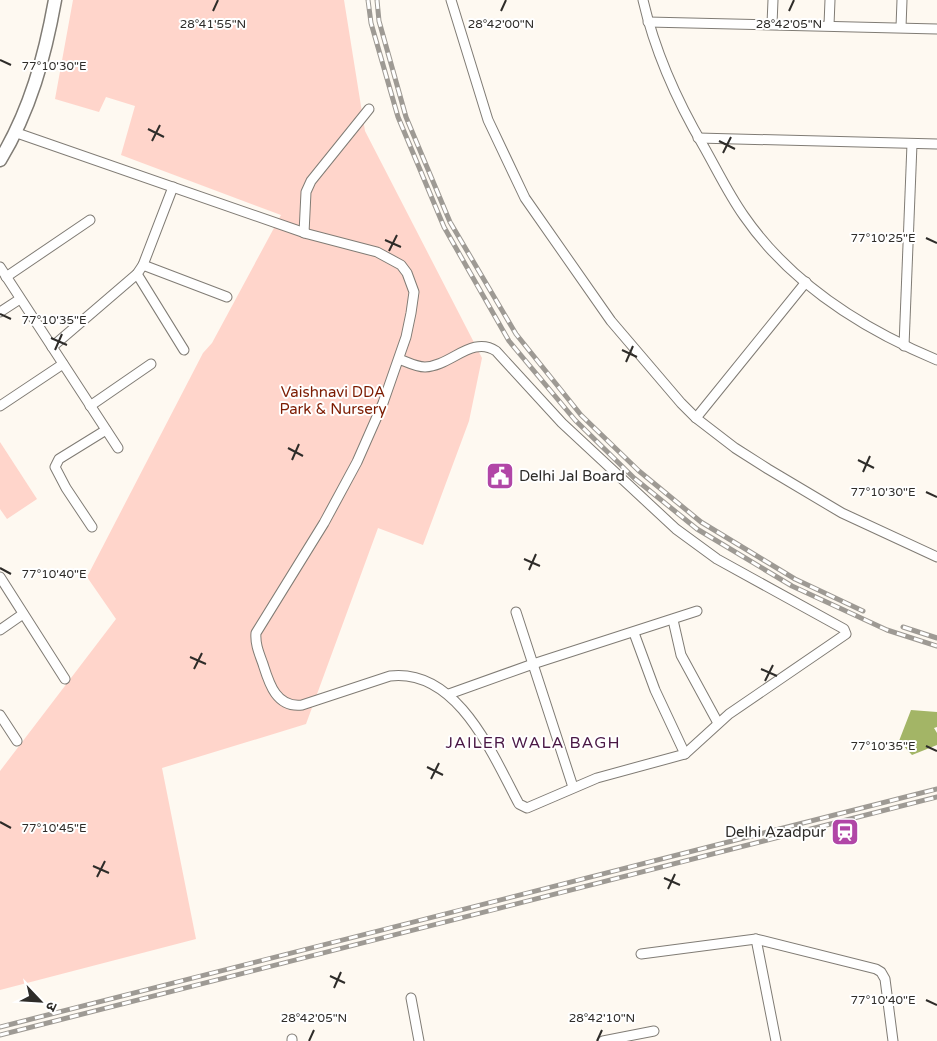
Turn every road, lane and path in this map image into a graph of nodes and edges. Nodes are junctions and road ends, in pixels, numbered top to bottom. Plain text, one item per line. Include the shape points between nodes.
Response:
1 (55, 0) edge
2 (452, 0) edge
3 (643, 0) edge
4 (773, 0) edge
5 (830, 0) edge
6 (902, 0) edge
7 (648, 22) junction
8 (772, 24) junction
9 (829, 25) junction
10 (901, 27) junction
11 (937, 29) edge
12 (369, 109) dead end
13 (17, 133) junction
14 (698, 138) junction
15 (912, 144) junction
16 (937, 144) edge
17 (0, 160) edge
18 (173, 187) junction
19 (90, 220) dead end
20 (304, 233) junction
21 (143, 266) junction
22 (0, 267) edge
23 (137, 274) junction
24 (6, 277) junction
25 (806, 282) junction
26 (227, 297) dead end
27 (20, 299) junction
28 (0, 312) edge
29 (904, 346) junction
30 (52, 347) junction
31 (184, 350) dead end
32 (399, 359) junction
33 (937, 360) edge
34 (63, 364) junction
35 (151, 364) dead end
36 (0, 406) edge
37 (90, 406) junction
38 (696, 418) junction
39 (106, 430) junction
40 (118, 448) dead end
41 (92, 526) dead end
42 (937, 557) edge
43 (0, 577) edge
44 (697, 611) dead end
45 (516, 612) dead end
46 (23, 614) junction
47 (673, 620) junction
48 (0, 630) edge
49 (634, 633) junction
50 (533, 664) junction
51 (65, 678) dead end
52 (449, 694) junction
53 (0, 715) edge
54 (718, 723) junction
55 (17, 741) dead end
56 (686, 754) junction
57 (573, 788) junction
58 (756, 939) junction
59 (641, 954) dead end
60 (411, 998) dead end
61 (654, 1031) dead end
62 (418, 1041) edge
63 (603, 1041) edge
64 (776, 1041) edge
65 (893, 1041) edge

1 - 13 street via 32,96
2 - 38 street via 488,120 525,198 611,321
3 - 7 street
4 - 8 street
5 - 9 street
6 - 10 street
7 - 8 street
7 - 14 street via 670,81
8 - 9 street
9 - 10 street
10 - 11 street
12 - 20 street via 311,180 306,192
13 - 17 street
13 - 18 street
14 - 15 street
14 - 25 street via 744,217
15 - 16 street
15 - 29 street
18 - 20 street
18 - 21 street
19 - 24 street
20 - 32 street via 377,252 402,265 414,292
21 - 23 street
21 - 26 street
22 - 24 street
23 - 30 street
23 - 31 street
24 - 27 street
25 - 29 street via 862,324
25 - 38 street
27 - 28 street
27 - 30 street
29 - 33 street
30 - 34 street
32 - 52 street via 357,462 324,523 258,626 255,640 272,691 289,705 302,705 398,676 423,681
32 - 54 street via 427,367 446,362 475,346 490,347 562,423 676,529 717,559 846,630 844,636
34 - 36 street
34 - 37 street
35 - 37 street
37 - 39 street
38 - 42 street via 735,448 842,514
39 - 40 street
39 - 41 street via 59,459 55,467
43 - 46 street
44 - 47 street
45 - 50 street
46 - 48 street
46 - 51 street
47 - 49 street
47 - 54 street via 681,655
49 - 50 street
49 - 56 street via 655,690
50 - 52 street
50 - 57 street
52 - 57 street via 466,713 523,807 532,807
53 - 55 street
54 - 56 street
56 - 57 street via 596,778
58 - 59 street
58 - 64 street
58 - 65 street via 881,972 885,979
60 - 62 street
61 - 63 street

